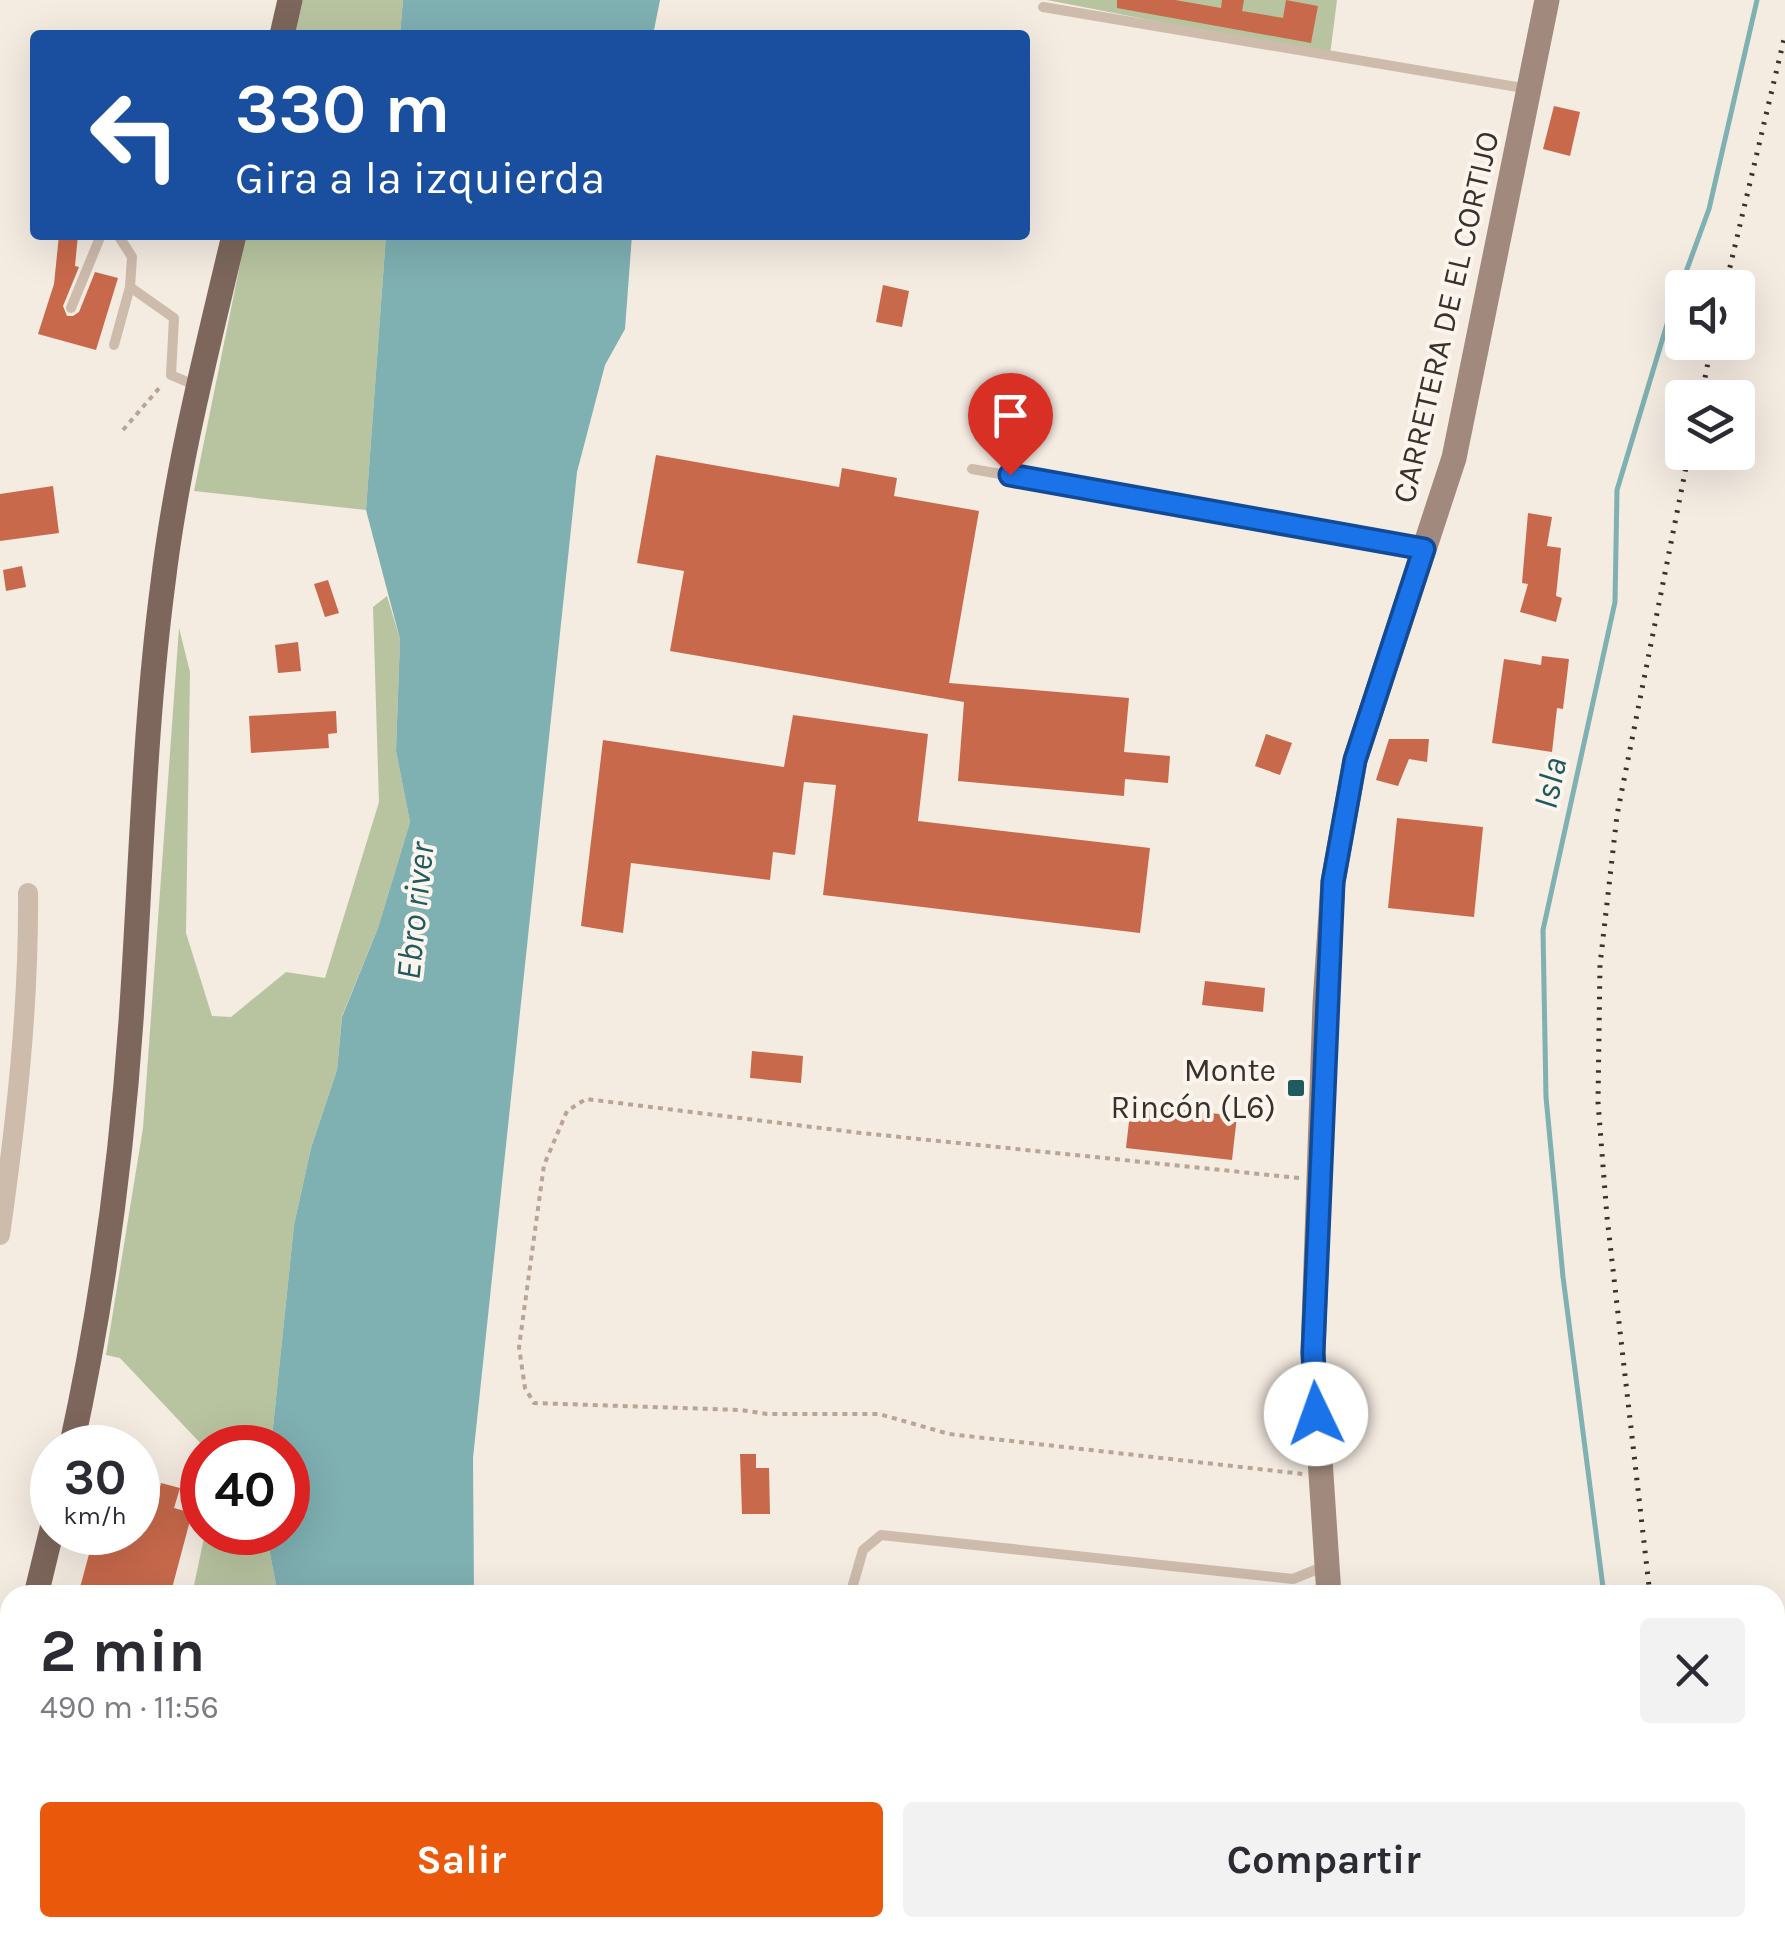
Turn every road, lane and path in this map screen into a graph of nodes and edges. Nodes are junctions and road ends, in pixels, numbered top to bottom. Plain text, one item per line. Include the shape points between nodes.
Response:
1 (290, 0) edge
2 (1547, 0) edge
3 (1043, 6) dead end
4 (283, 30) edge
5 (1530, 89) junction
6 (100, 240) edge
7 (121, 240) edge
8 (233, 240) edge
9 (130, 287) junction
10 (71, 308) dead end
11 (114, 345) dead end
12 (171, 375) junction
13 (198, 386) junction
14 (123, 430) dead end
15 (972, 468) dead end
16 (1424, 549) junction
17 (28, 893) dead end
18 (1319, 1180) junction
19 (0, 1235) edge
20 (76, 1425) edge
21 (1320, 1475) junction
22 (46, 1555) edge
23 (1327, 1566) junction
24 (38, 1585) edge
25 (853, 1585) edge
26 (1329, 1585) edge

1 - 4 main road
2 - 5 street, CARRETERA DE EL CORTIJO
3 - 5 lane
5 - 16 street, CARRETERA DE EL CORTIJO via 1454,458
6 - 10 lane
7 - 9 lane via 132,256
8 - 13 main road
9 - 11 lane
9 - 12 lane via 174,318
12 - 13 lane
12 - 14 path
13 - 20 main road via 163,582 120,1140
15 - 16 lane
16 - 18 street, CARRETERA DE EL CORTIJO via 1355,760 1333,882
17 - 19 street via 23,1030
18 - 21 street, CARRETERA DE EL CORTIJO via 1313,1353
18 - 21 path via 586,1099 567,1112 544,1165 520,1347 525,1388 534,1403 879,1414 949,1434
21 - 23 street, CARRETERA DE EL CORTIJO
22 - 24 main road
23 - 25 lane via 1293,1579 881,1535 863,1550
23 - 26 street, CARRETERA DE EL CORTIJO

